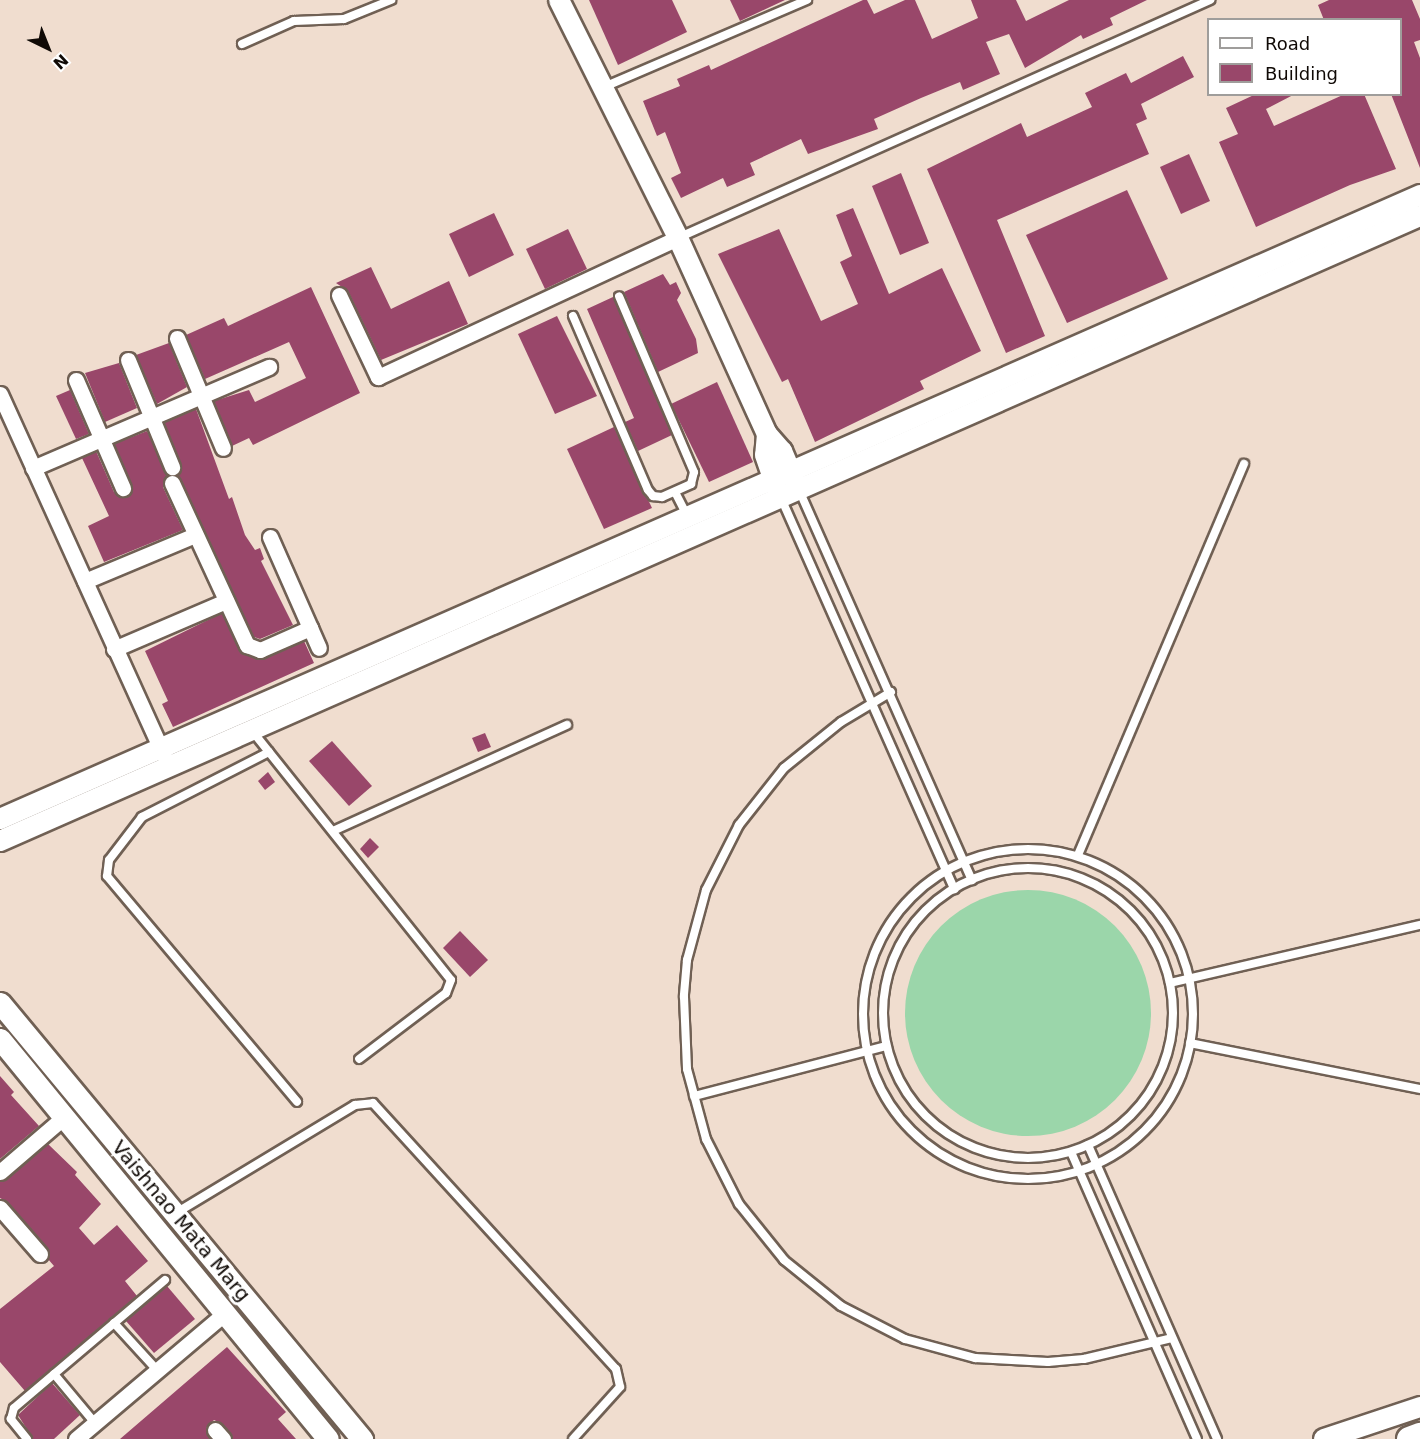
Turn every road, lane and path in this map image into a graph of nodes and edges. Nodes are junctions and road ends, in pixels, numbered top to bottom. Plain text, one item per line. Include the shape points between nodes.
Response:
1 (391, 0) edge
2 (559, 0) edge
3 (807, 0) edge
4 (1181, 0) edge
5 (1210, 0) edge
6 (1186, 10) junction
7 (242, 44) dead end
8 (601, 88) junction
9 (1420, 195) edge
10 (1420, 216) edge
11 (678, 238) junction
12 (339, 294) dead end
13 (619, 296) dead end
14 (573, 316) dead end
15 (177, 338) dead end
16 (128, 360) dead end
17 (269, 367) dead end
18 (76, 380) dead end
19 (0, 394) edge
20 (200, 396) junction
21 (153, 417) junction
22 (767, 434) junction
23 (102, 439) junction
24 (223, 448) dead end
25 (1244, 464) dead end
26 (172, 467) dead end
27 (33, 468) junction
28 (790, 470) junction
29 (772, 478) junction
30 (172, 483) dead end
31 (123, 488) dead end
32 (798, 488) junction
33 (675, 492) junction
34 (780, 496) junction
35 (687, 516) junction
36 (195, 535) junction
37 (270, 537) dead end
38 (85, 581) junction
39 (226, 601) junction
40 (310, 628) junction
41 (319, 648) dead end
42 (114, 649) junction
43 (891, 692) junction
44 (872, 703) junction
45 (567, 725) dead end
46 (252, 730) junction
47 (160, 749) junction
48 (269, 752) junction
49 (169, 767) junction
50 (0, 819) edge
51 (333, 831) junction
52 (0, 841) edge
53 (1078, 855) junction
54 (964, 861) junction
55 (946, 871) junction
56 (972, 880) junction
57 (954, 889) junction
58 (1420, 926) edge
59 (1190, 978) junction
60 (1170, 983) junction
61 (0, 1003) edge
62 (0, 1039) edge
63 (1190, 1044) junction
64 (886, 1046) junction
65 (867, 1050) junction
66 (360, 1059) dead end
67 (1420, 1089) edge
68 (694, 1096) junction
69 (297, 1102) dead end
70 (64, 1117) junction
71 (1088, 1146) junction
72 (1071, 1152) junction
73 (1096, 1165) junction
74 (0, 1172) edge
75 (1078, 1172) junction
76 (0, 1208) edge
77 (174, 1214) junction
78 (40, 1254) dead end
79 (165, 1280) dead end
80 (224, 1314) junction
81 (114, 1323) junction
82 (1172, 1338) junction
83 (1156, 1343) junction
84 (157, 1371) junction
85 (54, 1374) junction
86 (1420, 1407) edge
87 (95, 1423) junction
88 (1420, 1435) edge
89 (27, 1439) edge
90 (76, 1439) edge
91 (328, 1439) edge
92 (362, 1439) edge
93 (573, 1439) edge
94 (1197, 1439) edge
95 (1217, 1439) edge
96 (1324, 1439) edge
97 (1409, 1439) edge

1 - 7 lane via 344,19 294,21
2 - 8 street
3 - 8 lane
4 - 6 lane
5 - 6 lane
6 - 11 lane
8 - 11 street
9 - 28 street
10 - 32 street
11 - 12 street via 378,377
11 - 22 street
13 - 33 lane via 694,472 691,484
14 - 33 lane via 648,490 653,496 662,497
15 - 20 street
16 - 21 street
17 - 20 street
18 - 23 street
19 - 27 street
20 - 21 street
20 - 24 street
21 - 23 street
21 - 26 street
22 - 28 street via 782,451
22 - 29 street via 765,455
23 - 27 street
23 - 31 street
25 - 53 lane
27 - 38 street
28 - 29 street
28 - 32 street
29 - 34 street
29 - 35 street
30 - 36 street
32 - 34 street
32 - 43 lane
33 - 35 lane
34 - 44 lane
34 - 46 street
35 - 47 street
36 - 38 street
36 - 39 street
37 - 40 street
38 - 42 street
39 - 40 street via 253,650
39 - 42 street
40 - 41 street
42 - 47 street
43 - 44 lane
43 - 54 lane
44 - 55 lane
44 - 68 lane via 840,722 784,768 755,803 721,857 695,925 686,969 684,1033
45 - 51 lane
46 - 48 lane
46 - 49 street
47 - 49 street
47 - 50 street
48 - 51 lane
48 - 69 lane via 142,817 109,860 107,876
49 - 52 street
51 - 66 lane via 452,980 446,993
53 - 54 lane via 1025,849 997,851
53 - 59 lane via 1105,866 1153,902 1181,949
54 - 55 lane
54 - 56 lane
55 - 57 lane
55 - 65 lane via 917,892 882,938 864,992
56 - 57 lane
56 - 60 lane via 1022,868 1072,874 1096,884 1136,914 1151,935
57 - 64 lane via 930,907 899,947 884,995
58 - 59 lane
59 - 60 lane
59 - 63 lane via 1194,1005
60 - 71 lane via 1173,1032 1157,1080 1126,1120
61 - 77 main road, Vaishnao Mata Marg
62 - 70 main road, Vaishnao Mata Marg
63 - 67 lane
63 - 73 lane via 1175,1089 1160,1113 1140,1135
64 - 65 lane
64 - 72 lane via 894,1070 916,1106 961,1143 1009,1158 1035,1159
65 - 68 lane
65 - 75 lane via 875,1077 900,1118 927,1145 952,1160 1006,1178 1035,1179
68 - 83 lane via 721,1172 760,1233 811,1284 872,1324 940,1350 1011,1362 1084,1359
70 - 74 street
70 - 80 main road, Vaishnao Mata Marg
71 - 72 lane
71 - 73 lane
72 - 75 lane
73 - 75 lane
73 - 82 lane
75 - 83 lane
76 - 78 street
77 - 92 main road, Vaishnao Mata Marg
77 - 93 lane via 356,1105 373,1102 616,1369 620,1387
79 - 81 lane
80 - 84 street
80 - 91 main road, Vaishnao Mata Marg
81 - 84 lane
81 - 85 lane
82 - 83 lane
82 - 95 lane
83 - 94 lane
84 - 87 street
85 - 87 lane
85 - 89 lane via 14,1408 10,1416
86 - 96 street
87 - 90 street
88 - 97 main road

